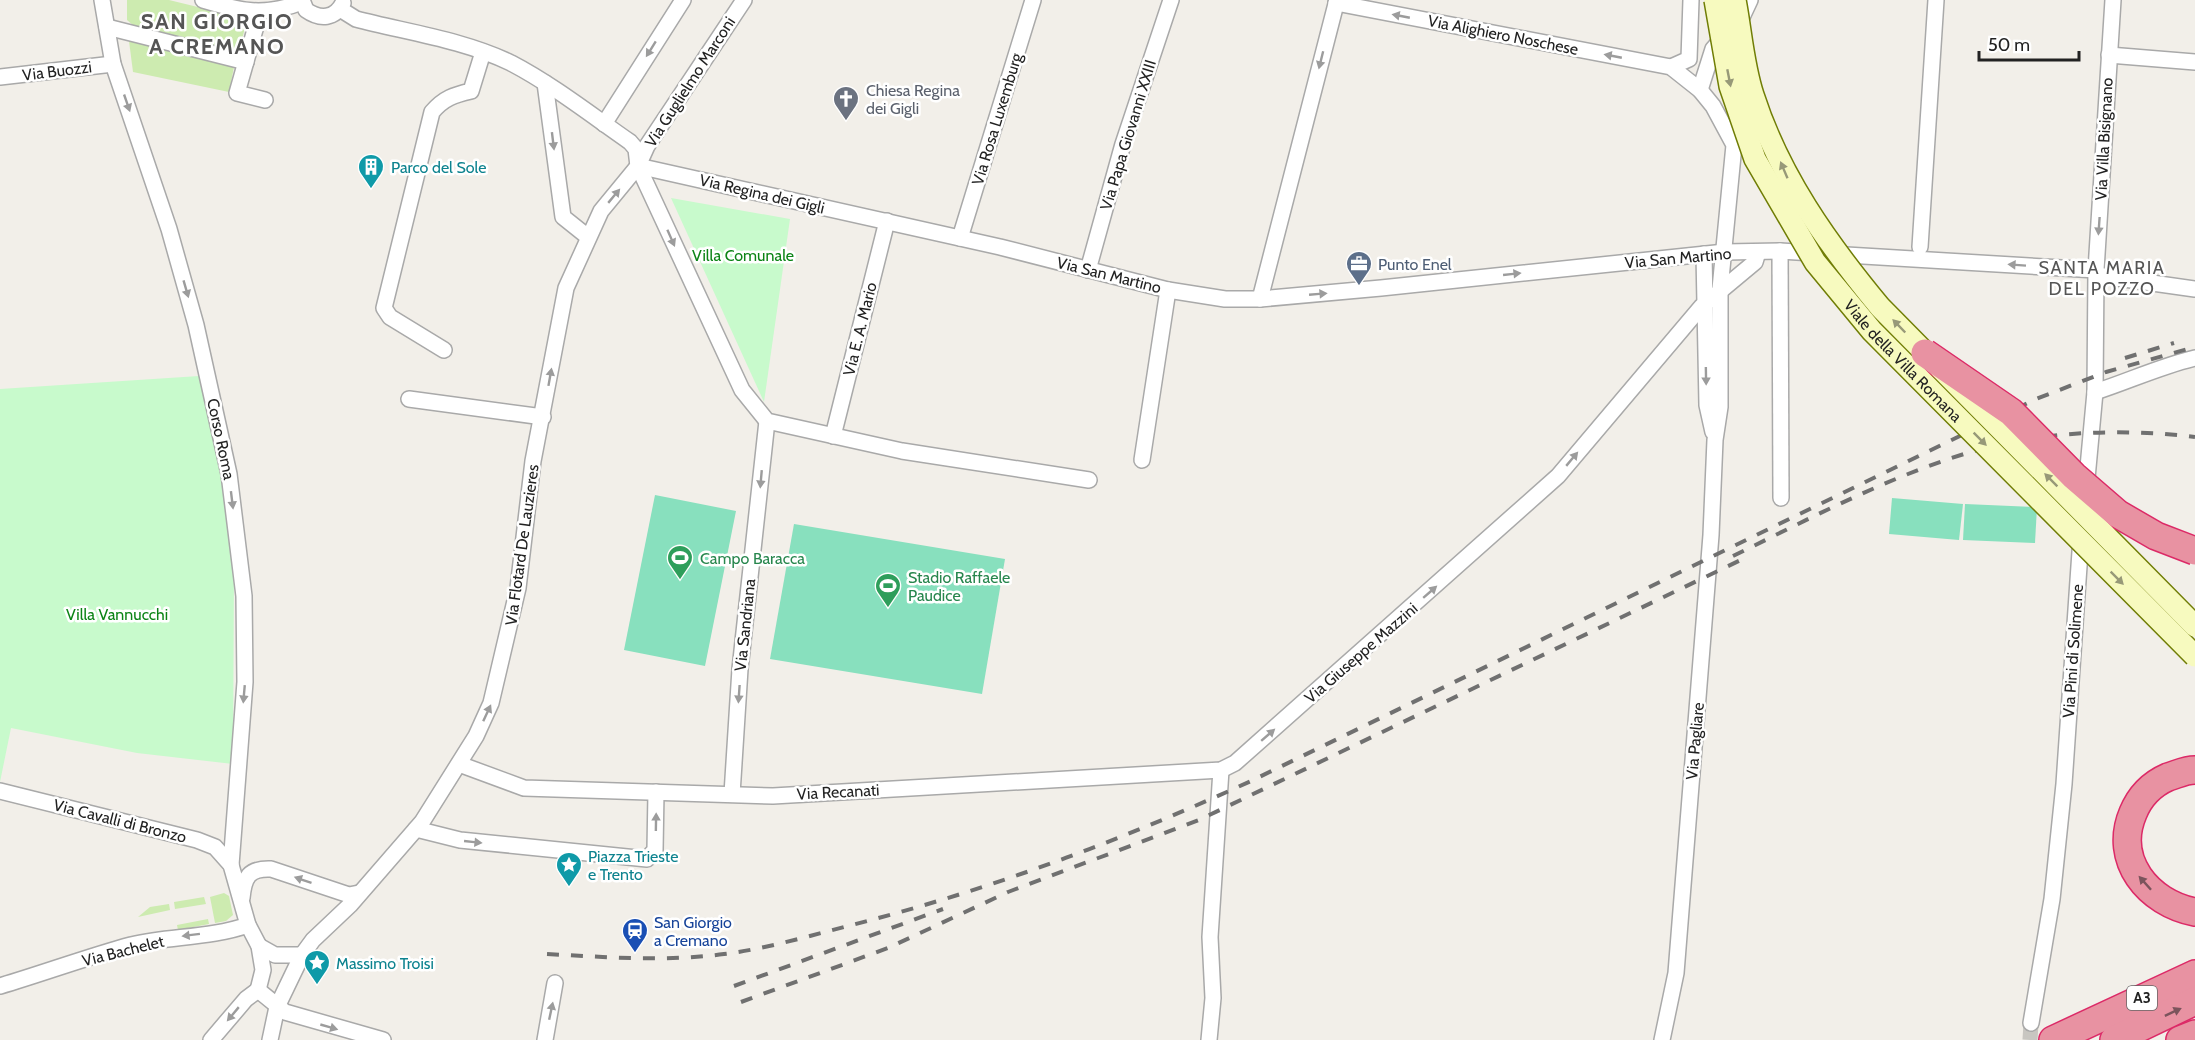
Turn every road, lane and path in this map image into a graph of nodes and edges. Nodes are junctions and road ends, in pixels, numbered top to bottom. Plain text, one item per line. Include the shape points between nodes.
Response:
1 (102, 0) edge
2 (202, 0) edge
3 (683, 0) edge
4 (744, 0) edge
5 (1033, 0) edge
6 (1171, 0) edge
7 (1691, 0) edge
8 (1715, 0) edge
9 (1735, 0) edge
10 (1750, 0) edge
11 (1936, 0) edge
12 (2113, 0) edge
13 (302, 1) edge
14 (1336, 2) edge
15 (342, 5) edge
16 (260, 12) junction
17 (107, 27) junction
18 (483, 52) junction
19 (2109, 55) junction
20 (246, 62) junction
21 (2195, 62) edge
22 (113, 64) junction
23 (1671, 67) junction
24 (0, 77) edge
25 (545, 83) junction
26 (1700, 90) junction
27 (265, 100) dead end
28 (604, 124) junction
29 (638, 166) junction
30 (887, 221) junction
31 (588, 237) junction
32 (960, 238) junction
33 (1920, 247) dead end
34 (1780, 251) junction
35 (1725, 252) junction
36 (1758, 252) junction
37 (1704, 254) junction
38 (1088, 270) junction
39 (2096, 274) junction
40 (2195, 289) edge
41 (1168, 290) junction
42 (1720, 290) junction
43 (1260, 299) junction
44 (1705, 303) junction
45 (1680, 330) junction
46 (1705, 332) junction
47 (444, 350) dead end
48 (1925, 353) junction
49 (2195, 358) edge
50 (2095, 392) junction
51 (410, 399) dead end
52 (543, 417) junction
53 (767, 421) junction
54 (833, 436) junction
55 (1715, 440) junction
56 (1142, 460) dead end
57 (1089, 480) dead end
58 (1781, 498) dead end
59 (2195, 551) edge
60 (2195, 626) edge
61 (2195, 656) edge
62 (459, 764) junction
63 (1221, 770) junction
64 (2195, 770) edge
65 (0, 791) edge
66 (656, 792) junction
67 (732, 794) junction
68 (416, 829) junction
69 (231, 865) junction
70 (329, 888) junction
71 (359, 893) junction
72 (242, 898) junction
73 (2195, 912) edge
74 (330, 924) junction
75 (248, 925) junction
76 (259, 945) junction
77 (302, 955) junction
78 (2195, 974) edge
79 (555, 982) dead end
80 (0, 986) edge
81 (258, 990) junction
82 (2195, 1001) edge
83 (277, 1007) junction
84 (2031, 1023) tunnel mouth
85 (2195, 1034) edge
86 (211, 1040) edge
87 (270, 1040) edge
88 (383, 1040) edge
89 (545, 1040) edge
90 (1209, 1040) edge
91 (1662, 1040) edge
92 (2054, 1040) edge
93 (2114, 1040) edge
94 (2180, 1040) edge

1 - 17 street, Corso Roma
2 - 16 street via 245,12
3 -> 28 street
4 - 29 street, Via Guglielmo Marconi via 647,146
5 - 32 street, Via Rosa Luxemburg
6 - 38 street, Via Papa Giovanni XXIII via 1123,144
7 - 23 street via 1689,59
8 -> 61 main road, Viale della Villa Romana, bridge via 1730,86 1755,159 1815,262 1872,331
48 -> 9 main road, Viale della Villa Romana, bridge via 1838,256 1790,183 1753,94
10 - 26 street via 1743,15 1713,49
11 - 33 street
12 - 19 street, Via Villa Bisignano
13 - 15 street via 306,10 323,18
13 - 16 street
23 -> 14 street, Via Alighiero Noschese
14 -> 43 street
15 - 18 street via 356,19
16 - 20 street
17 - 20 street
17 - 22 street, Corso Roma
18 - 25 street
18 - 47 street via 471,91 450,96 432,112 384,308 390,317
19 - 21 street
19 -> 39 street, Via Villa Bisignano
20 - 27 street via 237,93
22 - 24 street, Via Buozzi
22 -> 69 street, Corso Roma via 169,229 196,325 229,474 244,596 245,671
23 - 26 street, Via Pagliare
25 - 28 street
25 -> 31 street via 563,217
26 - 35 street, Via Pagliare via 1734,145
28 - 29 street via 636,149
29 - 30 street, Via Regina dei Gigli
31 -> 29 street, Via Flotard De Lauzieres via 601,211
29 -> 53 street via 742,390
30 - 32 street, Via Regina dei Gigli
30 - 54 street, Via E. A. Mario
52 -> 31 street, Via Flotard De Lauzieres via 566,288
32 - 38 street, Via San Martino
34 - 36 street, Via San Martino
39 -> 34 street, Via San Martino
34 - 58 street
35 - 36 street, Via San Martino
35 - 37 street, Via San Martino
35 - 42 street, Via Pagliare
36 - 42 street, Via Giuseppe Mazzini via 1755,262
43 -> 37 street, Via San Martino
37 - 44 street, Via Pagliare
38 - 41 street, Via San Martino
39 - 40 street, Via San Martino
39 - 50 street, Via Pini di Solimene
41 - 43 street, Via San Martino via 1225,299
41 - 56 street
42 - 44 street, Via Giuseppe Mazzini
42 - 55 street, Via Pagliare via 1720,407
44 - 45 street, Via Giuseppe Mazzini
44 - 46 street, Via Pagliare
45 - 46 street
63 -> 45 street, Via Giuseppe Mazzini via 1235,764 1558,476
46 -> 55 street, Via Pagliare via 1707,405
48 - 59 highway, bridge via 2011,412 2118,514 2156,536
60 -> 48 main road, Viale della Villa Romana, bridge
49 - 50 street via 2168,364 2153,373
50 - 84 street, Via Pini di Solimene via 2064,784 2052,899
51 - 52 street
62 -> 52 street, Via Flotard De Lauzieres via 491,703 510,630 533,461
53 - 54 street
53 -> 67 street, Via Sandriana via 740,669
54 - 57 street via 980,465
55 - 91 street, Via Pagliare via 1676,973
62 - 66 street, Via Recanati via 524,788
62 - 68 street, Via Flotard De Lauzieres
63 - 67 street, Via Recanati via 772,796
63 - 90 street via 1210,937 1213,998
73 -> 64 highway via 2160,899 2133,868 2126,848 2128,824 2145,792 2163,780
65 - 69 street, Via Cavalli di Bronzo via 197,840 215,848
66 - 67 street, Via Recanati
68 -> 66 street via 460,840 647,859 655,850
68 - 71 street, Via Flotard De Lauzieres
69 - 72 street
70 - 71 street via 349,895
70 -> 72 street via 260,868 246,877
70 - 74 street via 335,908
71 - 74 street, Via Flotard De Lauzieres
72 - 75 street
74 - 77 street
75 - 76 street
75 -> 80 street, Via Bachelet via 228,933 194,934 132,945
76 - 77 street via 275,955
76 - 81 street via 263,970
77 - 83 street
78 - 92 highway, A3
89 -> 79 street
81 - 83 street
81 -> 86 street
93 -> 82 highway, A3
83 - 87 street
83 -> 88 street via 307,1021
85 - 94 highway

